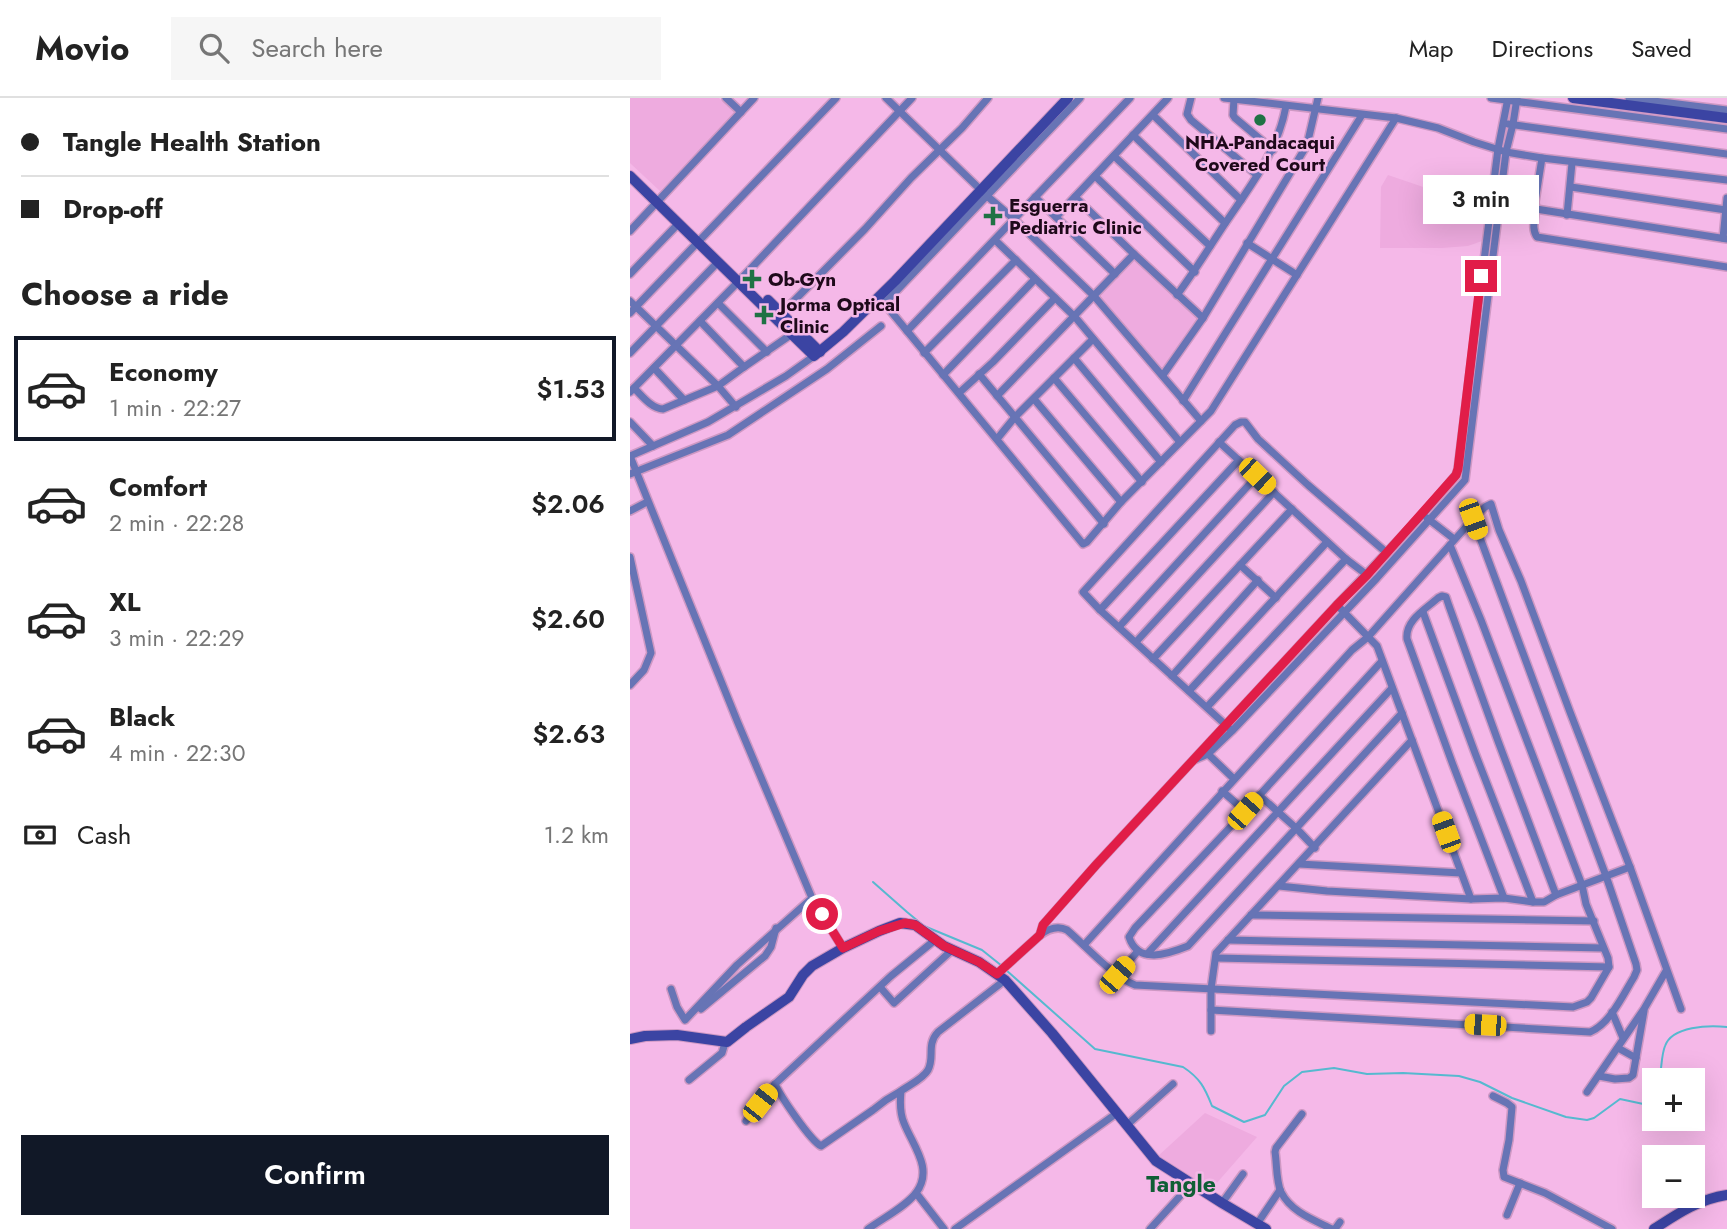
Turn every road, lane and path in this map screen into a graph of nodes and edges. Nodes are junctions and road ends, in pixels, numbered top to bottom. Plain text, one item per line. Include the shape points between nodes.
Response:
1 (726, 98) edge
2 (754, 98) edge
3 (836, 98) edge
4 (886, 98) edge
5 (912, 98) edge
6 (988, 98) edge
7 (1068, 98) edge
8 (1080, 98) edge
9 (1130, 98) edge
10 (1168, 98) edge
11 (1191, 98) edge
12 (1224, 98) edge
13 (1318, 98) edge
14 (1491, 98) edge
15 (1573, 98) edge
16 (1629, 98) edge
17 (1234, 99) edge
18 (1512, 99) edge
19 (1058, 103) edge
20 (1286, 106) junction
21 (1316, 109) junction
22 (1727, 110) edge
23 (741, 112) junction
24 (899, 112) junction
25 (1153, 115) junction
26 (1362, 115) junction
27 (1396, 118) junction
28 (1727, 118) edge
29 (1504, 124) junction
30 (1513, 124) junction
31 (1046, 128) junction
32 (1727, 129) edge
33 (1133, 135) junction
34 (940, 150) junction
35 (1273, 150) junction
36 (1502, 150) junction
37 (1727, 154) edge
38 (1114, 156) junction
39 (1542, 158) junction
40 (1572, 163) junction
41 (630, 170) edge
42 (1257, 175) junction
43 (630, 176) edge
44 (1095, 176) junction
45 (1727, 180) edge
46 (1570, 187) junction
47 (984, 193) junction
48 (1035, 197) junction
49 (1075, 197) junction
50 (1727, 198) edge
51 (1241, 200) junction
52 (658, 201) junction
53 (1536, 209) junction
54 (1726, 210) edge
55 (1567, 215) junction
56 (1056, 217) junction
57 (1014, 219) junction
58 (1225, 223) junction
59 (678, 224) junction
60 (630, 231) edge
61 (1725, 239) edge
62 (995, 240) junction
63 (700, 241) junction
64 (1247, 243) junction
65 (1210, 246) junction
66 (1133, 254) junction
67 (1273, 259) junction
68 (1016, 260) junction
69 (718, 262) junction
70 (1727, 267) edge
71 (1195, 272) junction
72 (630, 274) edge
73 (1115, 274) junction
74 (1297, 275) junction
75 (741, 279) junction
76 (1035, 279) junction
77 (1177, 295) junction
78 (1094, 296) junction
79 (1055, 298) junction
80 (881, 300) junction
81 (718, 303) junction
82 (632, 307) edge
83 (779, 316) junction
84 (1074, 317) junction
85 (1203, 317) junction
86 (699, 321) junction
87 (657, 325) junction
88 (881, 326) dead end
89 (906, 331) junction
90 (792, 334) junction
91 (1093, 339) junction
92 (676, 345) junction
93 (767, 352) junction
94 (630, 353) edge
95 (924, 353) junction
96 (817, 354) junction
97 (1074, 358) junction
98 (744, 367) junction
99 (654, 368) junction
100 (979, 374) junction
101 (943, 375) junction
102 (1163, 375) junction
103 (1054, 378) junction
104 (719, 386) junction
105 (1471, 389) junction
106 (632, 390) edge
107 (959, 393) junction
108 (997, 396) junction
109 (1034, 399) junction
110 (684, 400) junction
111 (1183, 401) junction
112 (736, 407) junction
113 (1015, 417) junction
114 (1201, 421) junction
115 (630, 422) edge
116 (997, 439) junction
117 (1180, 442) junction
118 (1219, 442) junction
119 (653, 446) junction
120 (630, 456) edge
121 (1239, 460) junction
122 (1161, 462) junction
123 (634, 473) edge
124 (1257, 476) junction
125 (1142, 482) junction
126 (1274, 492) junction
127 (648, 502) junction
128 (1121, 502) junction
129 (1292, 509) junction
130 (630, 511) edge
131 (1423, 514) junction
132 (1473, 519) junction
133 (1430, 520) junction
134 (1104, 524) junction
135 (1327, 542) junction
136 (1452, 542) junction
137 (1387, 553) junction
138 (630, 557) edge
139 (1346, 559) junction
140 (1240, 565) junction
141 (1367, 575) junction
142 (1258, 580) junction
143 (1276, 598) junction
144 (640, 601) junction
145 (1337, 605) junction
146 (630, 607) edge
147 (1100, 610) junction
148 (1345, 612) junction
149 (1423, 612) junction
150 (1119, 627) junction
151 (1368, 637) junction
152 (1136, 642) junction
153 (1153, 659) junction
154 (1382, 661) junction
155 (1172, 676) junction
156 (630, 685) edge
157 (1392, 688) junction
158 (1189, 691) junction
159 (1207, 707) junction
160 (1402, 713) junction
161 (1229, 728) junction
162 (1412, 740) junction
163 (1208, 754) junction
164 (1192, 761) junction
165 (1234, 779) junction
166 (1222, 791) junction
167 (1259, 795) junction
168 (1245, 811) junction
169 (1277, 812) junction
170 (1296, 828) junction
171 (1315, 848) junction
172 (1299, 864) junction
173 (1630, 867) junction
174 (1461, 873) junction
175 (1606, 876) junction
176 (1582, 885) junction
177 (1279, 886) junction
178 (1556, 895) junction
179 (812, 898) junction
180 (1471, 898) junction
181 (1504, 898) junction
182 (1532, 902) junction
183 (1057, 910) junction
184 (1251, 915) junction
185 (1594, 922) junction
186 (1062, 927) junction
187 (776, 928) junction
188 (1040, 935) junction
189 (935, 940) junction
190 (1227, 940) junction
191 (1084, 945) junction
192 (843, 948) junction
193 (1603, 948) junction
194 (952, 950) junction
195 (1138, 951) junction
196 (1147, 954) junction
197 (1216, 958) junction
198 (1609, 967) junction
199 (1666, 971) junction
200 (1003, 972) junction
201 (1117, 975) junction
202 (880, 987) junction
203 (671, 989) dead end
204 (1211, 989) junction
205 (1644, 1009) junction
206 (1681, 1009) dead end
207 (1212, 1010) junction
208 (1612, 1012) junction
209 (685, 1020) junction
210 (1211, 1031) dead end
211 (677, 1035) junction
212 (1623, 1038) junction
213 (630, 1040) edge
214 (724, 1043) junction
215 (1618, 1048) junction
216 (1636, 1058) junction
217 (1599, 1076) junction
218 (689, 1080) dead end
219 (775, 1084) junction
220 (1173, 1084) dead end
221 (901, 1091) junction
222 (1587, 1092) dead end
223 (1493, 1096) dead end
224 (1117, 1113) junction
225 (1302, 1114) dead end
226 (746, 1121) dead end
227 (1127, 1125) junction
228 (1243, 1174) dead end
229 (1520, 1183) junction
230 (1191, 1184) junction
231 (1280, 1190) junction
232 (916, 1193) junction
233 (1727, 1195) edge
234 (1222, 1203) junction
235 (1507, 1215) dead end
236 (1340, 1222) dead end
237 (1262, 1227) edge
238 (868, 1229) edge
239 (944, 1229) edge
240 (955, 1229) edge
241 (1150, 1229) edge
242 (1334, 1229) edge
243 (1612, 1229) edge
244 (1654, 1229) edge

1 - 23 street
2 - 23 street
3 - 63 street
4 - 24 street
5 - 24 street
6 - 34 street
7 - 19 street
8 - 31 street
9 - 48 street
10 - 25 street
11 - 42 street via 1187,114 1191,120
12 - 17 street
13 - 21 street
14 - 18 street
15 - 28 street
16 - 22 street
17 - 20 street
17 - 35 street via 1235,118
18 - 29 street
18 - 30 street
18 - 32 street
19 - 31 street
20 - 21 street
20 - 35 street
21 - 26 street
21 - 64 street via 1307,145
23 - 52 street
24 - 34 street
24 - 75 street
25 - 33 street
25 - 51 street
26 - 27 street
26 - 67 street
27 - 36 street
27 - 74 street
29 - 30 street
29 - 36 street
30 - 36 street
30 - 37 street
31 - 47 street
33 - 38 street
33 - 58 street
34 - 47 street
34 - 83 street
35 - 42 street
36 - 39 street
36 - 105 street
38 - 44 street
38 - 65 street
39 - 40 street
39 - 53 street
40 - 45 street
40 - 46 street
41 - 52 street
42 - 51 street
43 - 52 street
44 - 49 street
44 - 71 street
46 - 54 street
46 - 55 street
47 - 57 street
47 - 80 street
48 - 56 street
48 - 57 street
49 - 56 street
49 - 66 street
50 - 54 street
51 - 58 street
52 - 59 street
52 - 60 street
52 - 63 street
53 - 55 street
53 - 70 street via 1534,232 1542,239
54 - 61 street
55 - 61 street
56 - 73 street
57 - 62 street
57 - 78 street
58 - 65 street
59 - 63 street
59 - 72 street
62 - 68 street
62 - 89 street
63 - 69 street
63 - 75 street
63 - 82 street
64 - 67 street
64 - 85 street
65 - 71 street
66 - 73 street
66 - 77 street
67 - 74 street
67 - 111 street
68 - 76 street
68 - 95 street
69 - 75 street
69 - 87 street
71 - 77 street
73 - 78 street
74 - 114 street via 1220,399
75 - 81 street
75 - 83 street
76 - 79 street
76 - 101 street
77 - 85 street
78 - 84 street
78 - 102 street
79 - 84 street
79 - 100 street
80 - 89 street
80 - 96 street
81 - 86 street
81 - 93 street
82 - 87 street
83 - 90 street
83 - 96 street
84 - 91 street
84 - 108 street
85 - 102 street
86 - 92 street
86 - 98 street
87 - 92 street
87 - 94 street
88 - 123 street via 828,369 728,435
89 - 95 street
90 - 93 street
90 - 96 street
91 - 97 street
91 - 117 street
92 - 99 street
92 - 104 street
93 - 98 street
95 - 101 street
96 - 112 street
97 - 103 street
97 - 122 street
98 - 104 street
99 - 106 street
99 - 110 street
100 - 107 street
100 - 108 street
101 - 107 street
102 - 111 street
103 - 109 street
103 - 125 street
104 - 110 street
104 - 112 street
105 - 131 street via 1458,469
105 - 133 street via 1465,480
106 - 110 street via 660,410
107 - 116 street
108 - 113 street
109 - 113 street
109 - 128 street
111 - 114 street
112 - 119 street
113 - 116 street
113 - 134 street
114 - 117 street
115 - 119 street
116 - 134 street via 1083,544
117 - 122 street
118 - 121 street
118 - 137 street via 1235,425 1245,422 1298,476
118 - 147 street via 1083,592
119 - 120 street
120 - 123 street
121 - 124 street
121 - 147 street
122 - 125 street
123 - 127 street
124 - 126 street
124 - 150 street
125 - 128 street
126 - 129 street
126 - 152 street
127 - 130 street
127 - 179 street
128 - 134 street
129 - 135 street
129 - 140 street
131 - 133 street
131 - 137 street
132 - 136 street
132 - 173 street via 1490,504
132 - 175 street
133 - 136 street
133 - 148 street
135 - 139 street
135 - 143 street
136 - 151 street
136 - 176 street
137 - 141 street
138 - 144 street
139 - 141 street
139 - 159 street
140 - 142 street
140 - 153 street
141 - 145 street
142 - 143 street
142 - 155 street
143 - 158 street
144 - 146 street
144 - 156 street via 651,653
145 - 148 street
145 - 161 street
147 - 150 street
148 - 151 street
148 - 161 street
149 - 178 street via 1438,598 1446,597
149 - 181 street via 1412,620 1407,639
149 - 182 street
150 - 152 street
151 - 154 street
151 - 165 street
152 - 153 street
153 - 155 street
154 - 157 street
154 - 167 street
155 - 158 street
157 - 160 street
157 - 169 street
158 - 159 street
159 - 161 street
160 - 162 street
160 - 170 street
161 - 163 street
161 - 164 street
162 - 171 street
162 - 174 street
163 - 164 street
163 - 165 street
164 - 183 street
165 - 166 street
166 - 168 street
166 - 191 street
167 - 168 street
167 - 169 street
168 - 195 street via 1131,931 1129,941
169 - 170 street
169 - 196 street
170 - 171 street
170 - 196 street via 1188,946 1168,954
171 - 172 street
172 - 174 street
172 - 177 street
173 - 175 street
173 - 199 street
174 - 180 street
175 - 176 street
175 - 208 street via 1637,970
176 - 178 street
176 - 185 street
177 - 180 street
177 - 184 street
178 - 182 street
179 - 187 street
179 - 192 street
180 - 181 street
181 - 182 street
183 - 186 street
183 - 188 street
184 - 185 street
184 - 190 street
185 - 193 street
186 - 188 street
186 - 191 street
187 - 209 street
187 - 209 street via 765,956
188 - 200 street
189 - 192 street via 905,923
189 - 194 street
189 - 202 street
190 - 193 street
190 - 197 street
191 - 201 street
192 - 214 street via 812,966 789,997
193 - 198 street
194 - 200 street
194 - 202 street via 894,1003
195 - 196 street
195 - 201 street
197 - 198 street
197 - 204 street
198 - 204 street via 1591,998 1573,1007
199 - 205 street
199 - 206 street
200 - 221 street via 938,1032 926,1074
200 - 224 street
201 - 204 street via 1135,985
202 - 219 street
203 - 209 street
204 - 207 street
205 - 212 street
205 - 216 street
207 - 208 street via 1590,1032
207 - 210 street
208 - 212 street
209 - 211 street
211 - 213 street
211 - 214 street
212 - 215 street
214 - 218 street via 722,1053
215 - 216 street
215 - 217 street
216 - 217 street via 1629,1078
217 - 222 street
219 - 221 street via 821,1146
219 - 226 street
220 - 227 street
221 - 232 street via 903,1121 924,1170
223 - 229 street via 1512,1107 1503,1170 1504,1177
224 - 227 street
224 - 240 street
225 - 231 street via 1276,1148
227 - 230 street via 1157,1161
228 - 234 street
229 - 235 street
229 - 243 street
230 - 234 street
230 - 241 street
231 - 237 street
231 - 242 street via 1300,1213
232 - 238 street
232 - 239 street
233 - 244 street via 1685,1209
234 - 237 street
236 - 242 street

